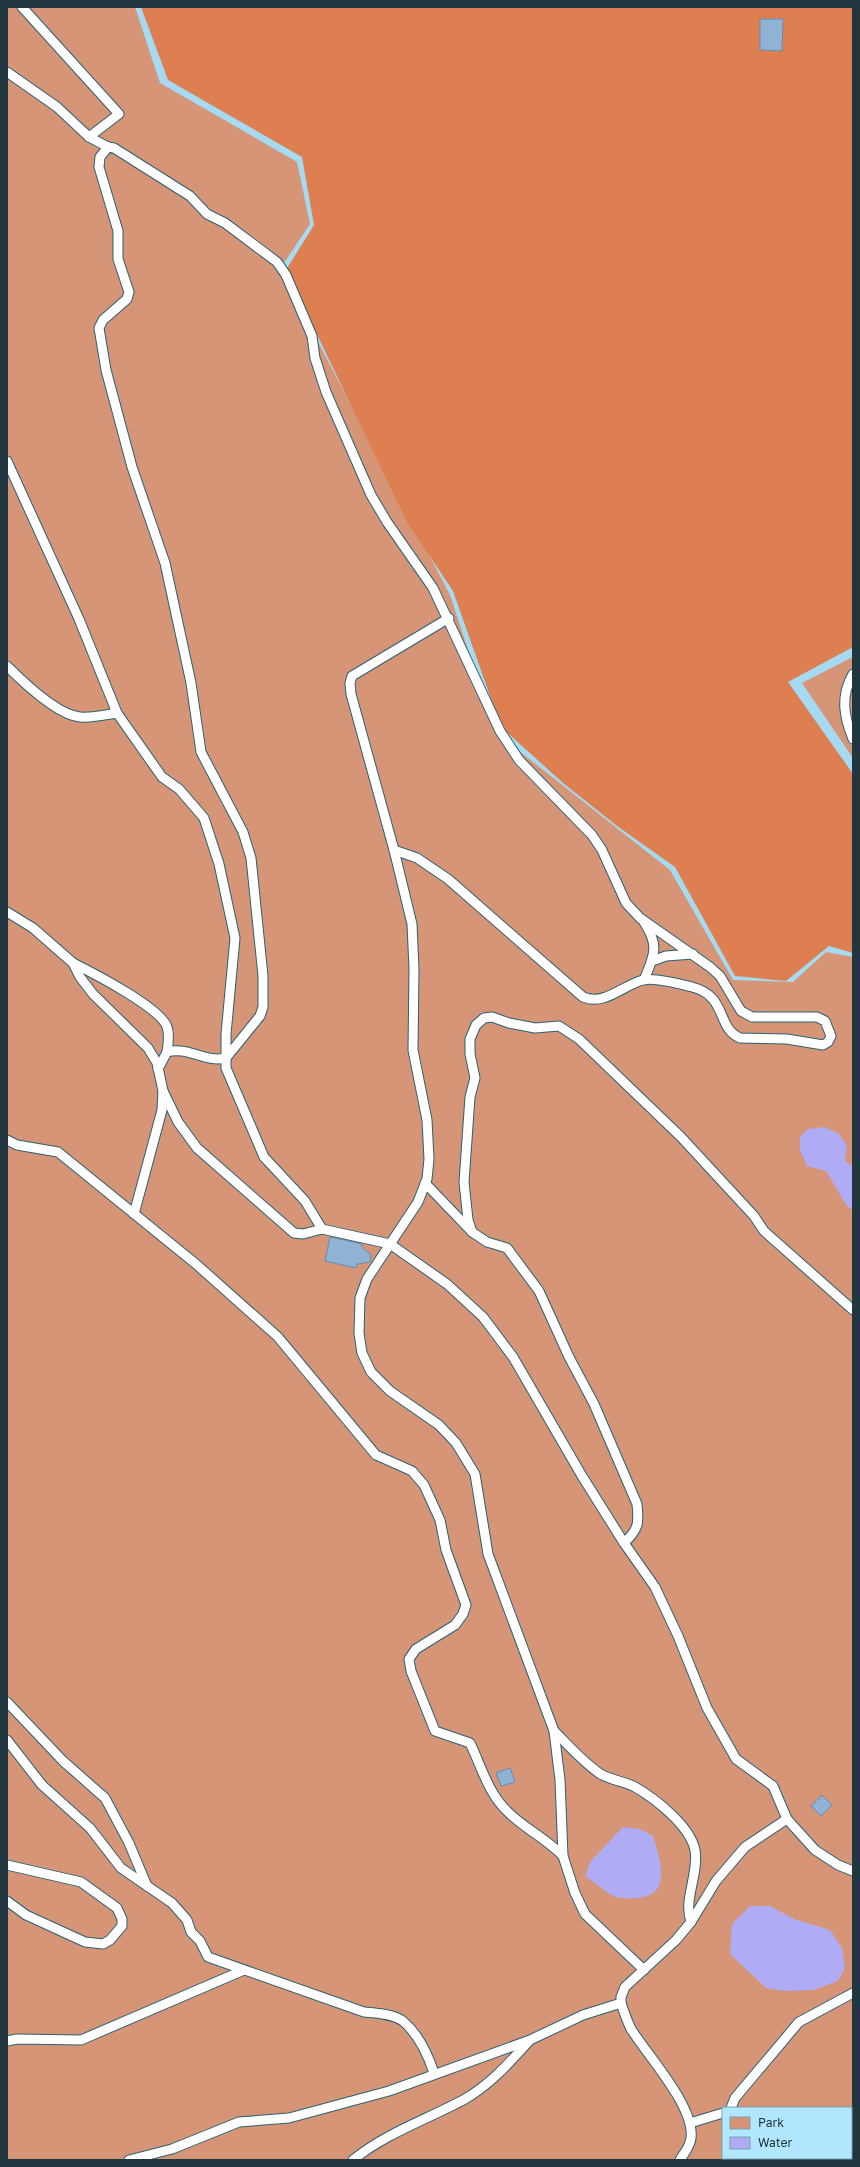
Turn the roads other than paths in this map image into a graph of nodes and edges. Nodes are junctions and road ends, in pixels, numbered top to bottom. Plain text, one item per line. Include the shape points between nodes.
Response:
1 (22, 7) edge
2 (7, 72) edge
3 (89, 137) junction
4 (108, 147) junction
5 (7, 461) edge
6 (449, 618) junction
7 (7, 666) edge
8 (853, 674) edge
9 (117, 712) junction
10 (853, 739) edge
11 (394, 850) junction
12 (7, 912) edge
13 (642, 919) junction
14 (693, 954) junction
15 (652, 961) junction
16 (73, 962) junction
17 (644, 980) junction
18 (167, 1052) junction
19 (226, 1058) junction
20 (158, 1069) junction
21 (163, 1090) junction
22 (7, 1140) edge
23 (425, 1183) junction
24 (134, 1214) junction
25 (322, 1228) junction
26 (472, 1232) junction
27 (390, 1244) junction
28 (853, 1310) edge
29 (624, 1543) junction
30 (7, 1702) edge
31 (554, 1731) junction
32 (7, 1740) edge
33 (787, 1818) junction
34 (563, 1856) junction
35 (7, 1865) edge
36 (853, 1871) edge
37 (147, 1886) junction
38 (7, 1901) edge
39 (691, 1922) junction
40 (244, 1970) junction
41 (644, 1970) junction
42 (853, 1993) edge
43 (621, 2004) junction
44 (530, 2040) junction
45 (7, 2042) edge
46 (434, 2073) junction
47 (731, 2107) edge
48 (722, 2112) edge
49 (690, 2123) junction
50 (129, 2160) edge
51 (353, 2160) edge
52 (680, 2160) edge

1 - 3 lane via 119,114
2 - 3 lane via 57,107
3 - 4 lane
4 - 6 lane via 114,148 190,196 207,214 224,223 277,262 286,274 312,336 326,392 371,495 433,588
4 - 19 lane via 100,157 99,167 118,230 118,259 129,292 127,299 103,320 99,328 106,370 132,466 165,563 191,682 202,752 243,832 251,858 263,976 263,1007 260,1016
5 - 9 lane via 76,612
6 - 11 lane via 352,676 350,683
6 - 13 lane via 500,731 519,760 592,835 602,850 626,903
7 - 9 lane via 57,708 79,717 97,717
8 - 10 lane via 844,697 845,719
9 - 19 lane via 162,777 179,789 204,818 219,864 235,938
11 - 17 lane via 416,858 448,879 583,997 592,1001 603,998
11 - 23 lane via 412,924 413,1050 427,1120 429,1159
12 - 16 lane via 33,928
13 - 14 lane
13 - 15 lane via 654,944
14 - 15 lane via 666,956
14 - 17 lane via 720,976 741,1011 752,1017 817,1017 825,1021 830,1029 831,1036 828,1042 816,1045 787,1040 740,1038 728,1029 711,995 694,987
15 - 17 lane
16 - 18 lane via 160,1015 167,1026
16 - 20 lane via 80,977 93,994 148,1048
18 - 19 lane via 176,1049 212,1060
18 - 20 lane
19 - 25 lane via 226,1068 264,1157 305,1201
20 - 21 lane
21 - 24 lane via 162,1110
21 - 25 lane via 186,1135 214,1164 294,1233 303,1234
22 - 24 lane via 58,1152
23 - 26 lane
23 - 27 lane via 418,1202
24 - 34 lane via 278,1336 376,1454 412,1471 424,1485 440,1520 446,1550 466,1605 455,1625 416,1649 409,1660 411,1670 435,1731 470,1743 488,1784 505,1809 519,1823
25 - 27 lane
26 - 28 lane via 468,1220 464,1182 470,1097 475,1078 470,1039 476,1025 484,1018 492,1017 535,1028 559,1026 579,1039 675,1132 754,1216 764,1231
26 - 29 lane via 487,1242 508,1248 539,1291 557,1326 637,1504 639,1519 635,1533
27 - 29 lane via 447,1284 483,1317 513,1357
27 - 31 lane via 367,1279 360,1298 359,1333 362,1353 371,1372 390,1390 443,1429 456,1443 475,1474 488,1554
29 - 33 lane via 655,1587 707,1708 736,1759 773,1786
30 - 37 lane via 63,1761 105,1798 129,1843
31 - 34 lane via 560,1780
31 - 39 lane via 580,1758 600,1773 635,1787 665,1809 685,1829 695,1850 695,1868 687,1912
32 - 37 lane via 42,1785 90,1828 121,1868
33 - 36 lane via 815,1850 838,1865
33 - 39 lane via 745,1847 716,1881
34 - 41 lane via 585,1914
35 - 38 lane via 81,1882 117,1908 122,1926 103,1944 85,1942 26,1915
37 - 40 lane via 172,1903 187,1920 191,1932 200,1941 208,1956
39 - 41 lane
40 - 45 lane via 81,2040 17,2039
40 - 46 lane via 364,2012 403,2021 427,2052
41 - 43 lane via 626,1987
42 - 47 lane via 799,2022 735,2098
43 - 44 lane via 583,2015
43 - 49 lane via 631,2028 681,2100
44 - 46 lane
44 - 51 lane via 511,2063 480,2089 382,2140
46 - 50 lane via 389,2091 289,2118 239,2122 172,2149
48 - 49 lane
49 - 52 lane via 691,2138

